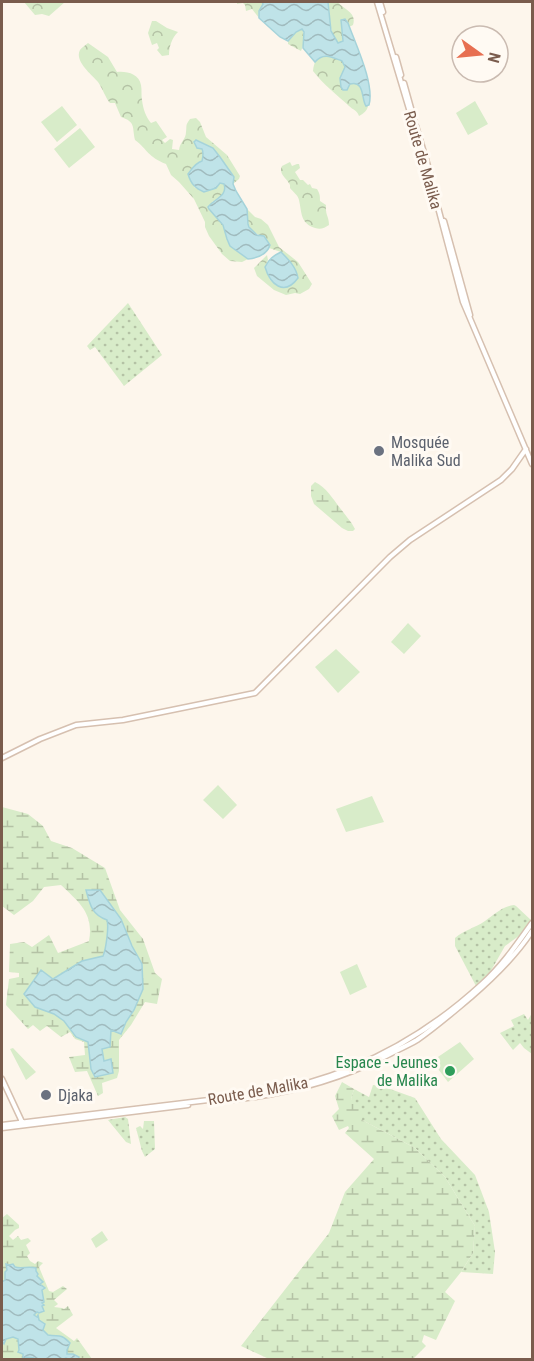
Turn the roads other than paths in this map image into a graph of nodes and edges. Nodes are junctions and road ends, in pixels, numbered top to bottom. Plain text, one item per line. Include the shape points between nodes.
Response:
1 (379, 2) edge
2 (526, 449) junction
3 (532, 464) edge
4 (2, 758) edge
5 (532, 923) edge
6 (532, 930) edge
7 (2, 1079) edge
8 (23, 1124) junction
9 (2, 1126) edge

1 - 2 main road, Route de Malika via 463,302
2 - 3 main road, Route de Malika
2 - 4 main road via 501,480 390,557 255,693 123,720 76,725
5 - 8 main road, Route de Malika via 508,956 476,989 424,1030 363,1064 274,1091
6 - 8 main road, Route de Malika via 490,980 442,1022 417,1040 348,1073 300,1089 258,1097
7 - 8 main road
8 - 9 main road, Route de Malika

